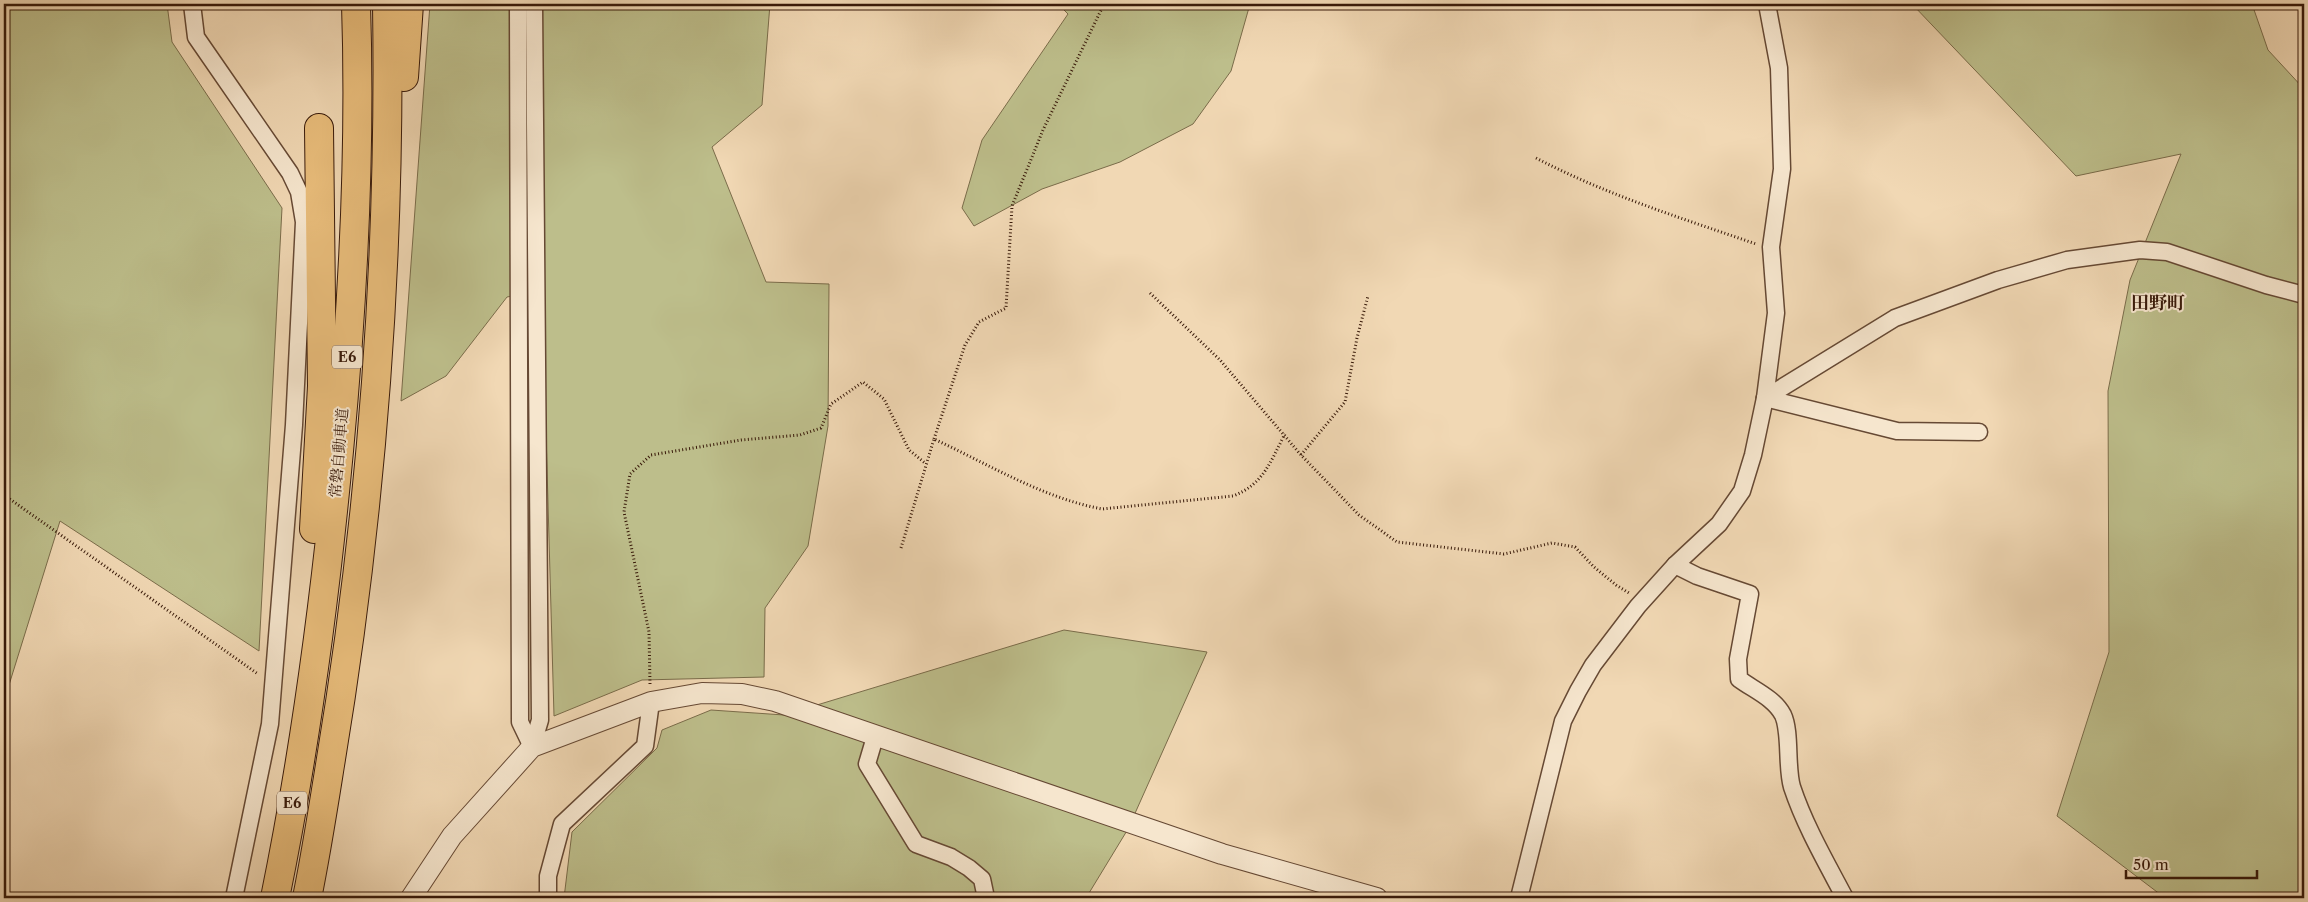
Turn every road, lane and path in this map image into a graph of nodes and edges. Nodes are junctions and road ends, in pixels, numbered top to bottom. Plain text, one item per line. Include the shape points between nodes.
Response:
1 (192, 4) edge
2 (356, 4) edge
3 (387, 4) edge
4 (409, 4) edge
5 (518, 4) edge
6 (534, 4) edge
7 (1104, 4) edge
8 (1767, 4) edge
9 (319, 128) dead end
10 (1536, 158) dead end
11 (386, 233) junction
12 (1771, 247) junction
13 (1150, 293) dead end
14 (2304, 295) edge
15 (1368, 296) dead end
16 (1765, 398) junction
17 (1979, 432) dead end
18 (1285, 434) junction
19 (934, 439) junction
20 (1301, 455) junction
21 (925, 464) junction
22 (4, 495) edge
23 (901, 548) dead end
24 (1675, 565) junction
25 (1642, 600) junction
26 (273, 684) junction
27 (651, 702) junction
28 (308, 708) junction
29 (875, 737) junction
30 (532, 747) junction
31 (234, 898) edge
32 (275, 898) edge
33 (308, 898) edge
34 (411, 898) edge
35 (548, 898) edge
36 (986, 898) edge
37 (1377, 898) edge
38 (1519, 898) edge
39 (1845, 898) edge

1 - 26 street via 196,37 290,173 299,192 304,222 294,425
2 - 28 highway, 常磐自動車道 / E6 via 355,235 345,387 325,589
3 - 11 highway, 常磐自動車道 / E6
4 - 11 highway
5 - 30 street via 520,722
6 - 30 street via 540,720
7 - 19 path via 1043,130 1012,206 1006,308 979,322 965,345
8 - 12 street via 1779,68 1782,169
9 - 28 highway via 322,386
10 - 12 path via 1577,180 1646,208
11 - 33 highway, 常磐自動車道 / E6 via 377,380 356,591
12 - 16 street via 1776,313
13 - 18 path via 1220,360
14 - 16 street via 2167,252 2140,250 2067,260 1998,280 1895,318
15 - 20 path via 1345,402
16 - 17 street via 1898,431
16 - 24 street via 1742,491 1719,524
18 - 19 path via 1260,479 1248,490 1233,496 1102,509 1082,506 1056,496
18 - 20 path
19 - 21 path
20 - 25 path via 1359,515 1397,542 1504,554 1552,543 1576,547 1616,585
21 - 23 path
21 - 27 path via 909,450 884,399 863,382 831,404 821,428 800,435 741,440 651,455 630,474 624,512 648,632
22 - 26 path
24 - 25 street
24 - 39 street via 1696,576 1750,594 1738,659 1739,679 1774,701 1784,716 1792,785 1806,824
25 - 38 street via 1593,665 1564,721
26 - 31 street via 270,724
27 - 29 street via 702,693 742,694 774,701
27 - 30 street
27 - 35 street via 644,746 562,824 548,876
28 - 32 highway, 常磐自動車道 / E6
29 - 36 street via 867,764 916,844 951,857 969,868 982,879
29 - 37 street via 1222,854
30 - 34 street via 452,836

